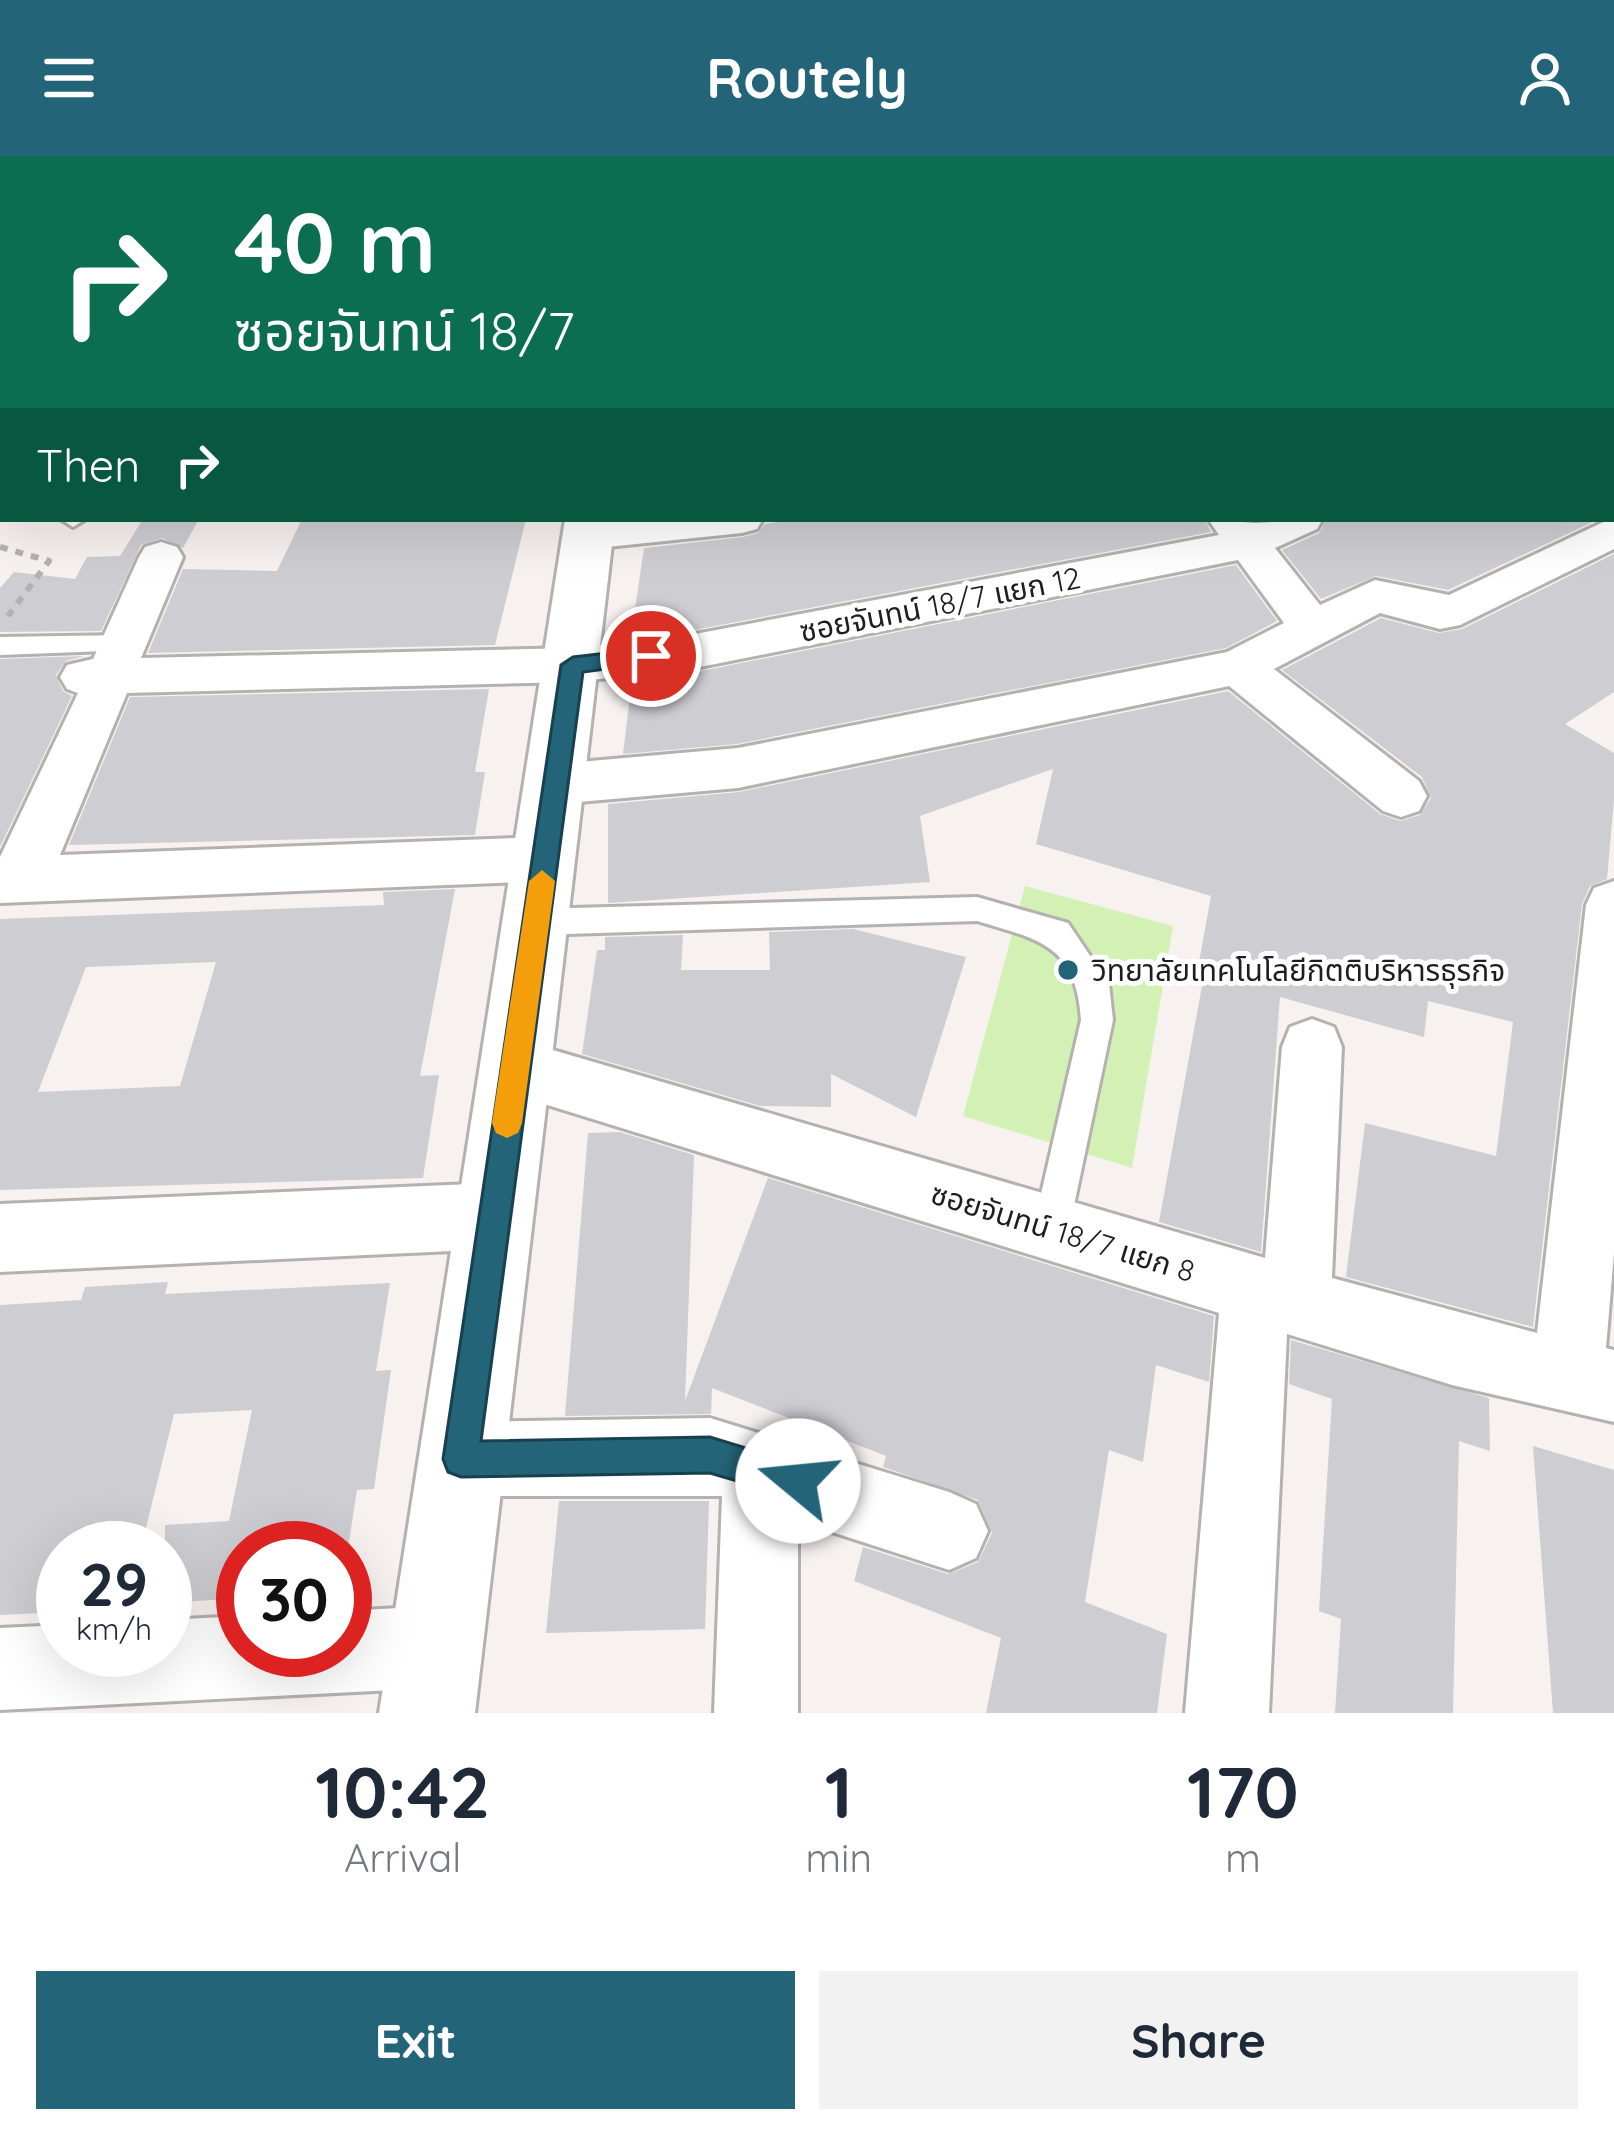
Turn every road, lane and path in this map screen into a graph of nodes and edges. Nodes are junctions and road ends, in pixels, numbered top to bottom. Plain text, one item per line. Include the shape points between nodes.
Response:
1 (685, 522) edge
2 (1286, 522) edge
3 (589, 527) edge
4 (1238, 531) edge
5 (1614, 531) edge
6 (0, 547) edge
7 (161, 556) dead end
8 (1312, 626) junction
9 (0, 627) edge
10 (0, 646) edge
11 (573, 665) junction
12 (107, 666) junction
13 (1238, 667) junction
14 (556, 784) junction
15 (1401, 796) dead end
16 (11, 880) edge
17 (541, 891) junction
18 (1614, 905) edge
19 (1312, 1047) dead end
20 (515, 1066) junction
21 (494, 1216) junction
22 (1051, 1229) junction
23 (0, 1238) edge
24 (1276, 1296) junction
25 (1591, 1381) edge
26 (461, 1459) junction
27 (760, 1468) junction
28 (949, 1532) dead end
29 (0, 1669) edge
30 (430, 1680) edge
31 (756, 1713) edge
32 (1227, 1713) edge

1 - 3 street
2 - 4 street, ซอยจันทน์ 18/7 แยก 12
3 - 11 street
4 - 8 street
4 - 11 street, ซอยจันทน์ 18/7 แยก 12 via 729,646
5 - 8 street via 1460,609 1440,613 1376,596
6 - 9 path via 50,561
7 - 12 street
8 - 13 street
10 - 12 lane
11 - 12 street, ซอยจันทน์ 18/7 แยก 12
11 - 14 street
12 - 16 street
13 - 14 street via 739,768
13 - 15 street
14 - 17 street
16 - 17 street
17 - 20 street
17 - 22 lane via 977,909 1057,932 1094,984 1097,1020
18 - 25 street
19 - 24 street
20 - 21 street
20 - 22 street, ซอยจันทน์ 18/7 แยก 8
21 - 23 street
21 - 26 street
22 - 24 street, ซอยจันทน์ 18/7 แยก 8
24 - 25 street, ซอยจันทน์ 18/7 แยก 8
24 - 32 street
26 - 27 street via 680,1454
26 - 30 street
27 - 28 street
27 - 31 street
29 - 30 street

